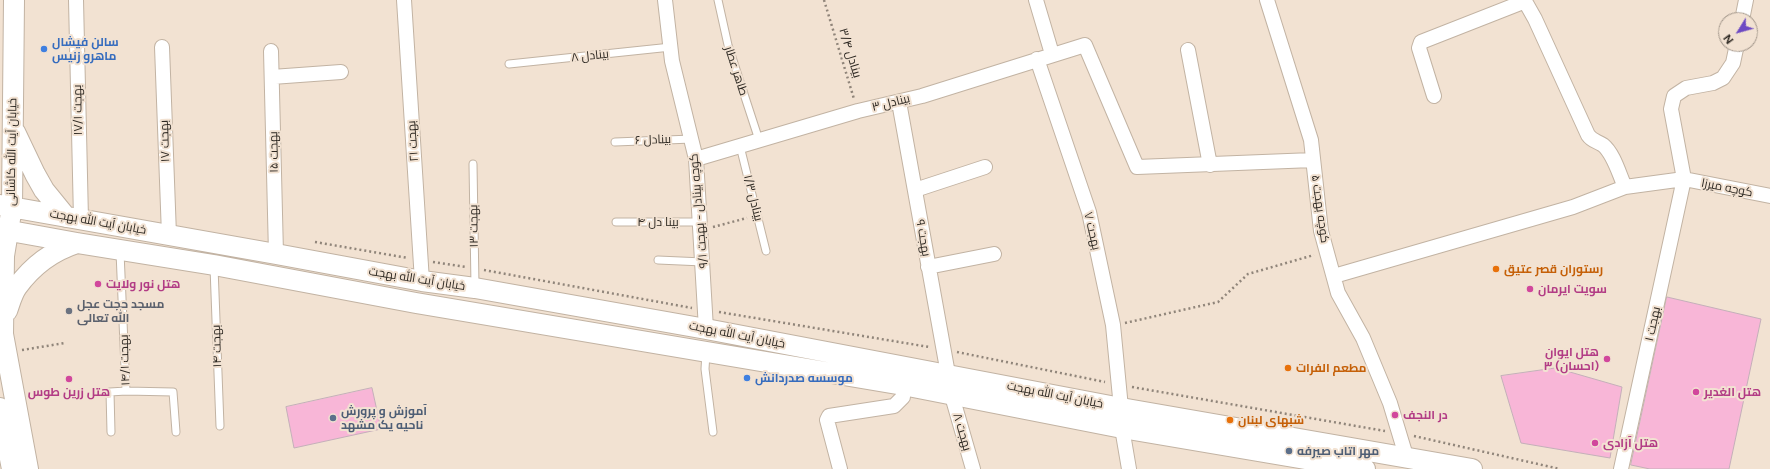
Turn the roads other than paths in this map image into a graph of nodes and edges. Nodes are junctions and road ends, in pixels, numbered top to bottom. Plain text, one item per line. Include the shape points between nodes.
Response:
1 (14, 0) edge
2 (76, 0) edge
3 (404, 0) edge
4 (665, 0) edge
5 (718, 0) edge
6 (1036, 0) edge
7 (1267, 0) edge
8 (1746, 0) edge
9 (1744, 12) edge
10 (162, 47) dead end
11 (671, 48) junction
12 (1188, 50) dead end
13 (271, 51) dead end
14 (1735, 52) edge
15 (1052, 54) junction
16 (1037, 59) junction
17 (509, 64) dead end
18 (341, 72) dead end
19 (272, 77) junction
20 (1434, 96) dead end
21 (900, 102) junction
22 (13, 126) junction
23 (692, 139) junction
24 (759, 140) junction
25 (615, 142) dead end
26 (740, 146) junction
27 (696, 159) junction
28 (1313, 160) junction
29 (473, 164) dead end
30 (1210, 165) junction
31 (985, 167) dead end
32 (1684, 179) junction
33 (1625, 187) junction
34 (915, 190) junction
35 (1770, 196) edge
36 (6, 206) edge
37 (74, 218) junction
38 (616, 222) dead end
39 (701, 226) junction
40 (4, 229) edge
41 (169, 235) junction
42 (77, 243) junction
43 (120, 250) junction
44 (766, 251) dead end
45 (276, 254) junction
46 (994, 254) dead end
47 (658, 260) dead end
48 (703, 262) junction
49 (214, 265) junction
50 (928, 267) junction
51 (1334, 276) junction
52 (422, 281) junction
53 (475, 288) junction
54 (706, 319) junction
55 (3, 334) junction
56 (706, 351) junction
57 (948, 374) junction
58 (903, 385) junction
59 (126, 392) junction
60 (952, 396) junction
61 (0, 408) edge
62 (1121, 408) junction
63 (220, 426) dead end
64 (1122, 428) junction
65 (111, 432) dead end
66 (176, 432) dead end
67 (713, 432) dead end
68 (1406, 456) junction
69 (1342, 467) edge
70 (12, 469) edge
71 (28, 469) edge
72 (840, 469) edge
73 (973, 469) edge
74 (1129, 469) edge
75 (1365, 469) edge
76 (1472, 469) edge
77 (1621, 469) edge

1 - 22 main road, خیابان آیت الله کاشانی
2 - 37 street, بهجت ۱۷/۱
3 - 52 street, بهجت ۲۱
4 - 11 street, کوچه بینادل - بهجت ۹/۱
5 - 24 lane, طاهر عطار via 728,45
6 - 15 street
7 - 28 street, کوچه بهجت ۵ via 1311,140
8 - 9 street
10 - 41 street, بهجت ۱۷
11 - 17 lane, بینادل ۸
11 - 23 street, کوچه بینادل - بهجت ۹/۱
12 - 30 street
13 - 19 street, بهجت ۱۵
14 - 32 street via 1733,63 1723,78 1713,83 1686,88 1674,96 1671,109
15 - 16 street, بینادل ۳
15 - 30 street, بینادل ۳ via 1086,44 1137,167
16 - 21 street, بینادل ۳
16 - 62 street, بهجت ۷ via 1089,212 1113,325
18 - 19 street
19 - 45 street, بهجت ۱۵
20 - 33 street via 1419,48 1421,42 1526,3 1536,19 1588,135 1611,155
21 - 24 street, بینادل ۳ via 858,111
21 - 34 street, بهجت ۹
22 - 36 main road, خیابان آیت الله کاشانی
22 - 37 main road via 34,174 44,190
23 - 25 lane, بینادل ۶
23 - 27 street, کوچه بینادل - بهجت ۹/۱
24 - 26 street, بینادل ۳
26 - 27 street, بینادل ۳
26 - 44 lane, بینادل ۱/۳
27 - 39 street, کوچه بینادل - بهجت ۹/۱
28 - 30 street
28 - 51 street, کوچه بهجت ۵ via 1321,231
29 - 53 lane, بهجت ۱۳
31 - 34 street
32 - 33 street, کوچه میرزا
32 - 35 street, کوچه میرزا
32 - 77 street, بهجت ۱
33 - 51 street, کوچه میرزا via 1573,207
34 - 50 street, بهجت ۹
36 - 37 main road, خیابان آیت الله بهجت
36 - 40 main road, خیابان آیت الله کاشانی
37 - 41 main road, خیابان آیت الله بهجت
38 - 39 lane, بینا دل ۴
39 - 48 street, کوچه بینادل - بهجت ۹/۱
40 - 42 main road, خیابان آیت الله بهجت
40 - 55 main road, خیابان آیت الله کاشانی
41 - 45 main road, خیابان آیت الله بهجت
42 - 43 main road, خیابان آیت الله بهجت
42 - 55 main road via 60,249 38,263 16,288 6,313
43 - 49 main road, خیابان آیت الله بهجت
43 - 59 lane, بهجت ۱۴/۱
45 - 52 main road, خیابان آیت الله بهجت
46 - 50 street
47 - 48 lane
48 - 54 street, کوچه بینادل - بهجت ۹/۱
49 - 56 main road, خیابان آیت الله بهجت via 416,303
49 - 63 lane, بهجت ۱۴
50 - 57 street, بهجت ۹
51 - 68 street, کوچه بهجت ۵ via 1338,293 1363,338 1390,403
52 - 53 main road, خیابان آیت الله بهجت
53 - 54 main road, خیابان آیت الله بهجت
54 - 57 main road, خیابان آیت الله بهجت
55 - 71 main road, خیابان آیت الله کاشانی
56 - 58 main road, خیابان آیت الله بهجت
56 - 67 lane via 704,369
57 - 62 main road, خیابان آیت الله بهجت
58 - 60 main road, خیابان آیت الله بهجت
58 - 72 street via 903,397 894,406 830,416 827,420
59 - 65 lane, بهجت ۱۴/۱ via 110,392
59 - 66 lane via 172,392
60 - 64 main road, خیابان آیت الله بهجت
60 - 73 street, بهجت ۸
61 - 70 main road
62 - 68 main road, خیابان آیت الله بهجت
64 - 69 main road, خیابان آیت الله بهجت
64 - 74 street
68 - 76 main road, خیابان آیت الله بهجت
69 - 75 main road, خیابان آیت الله بهجت

